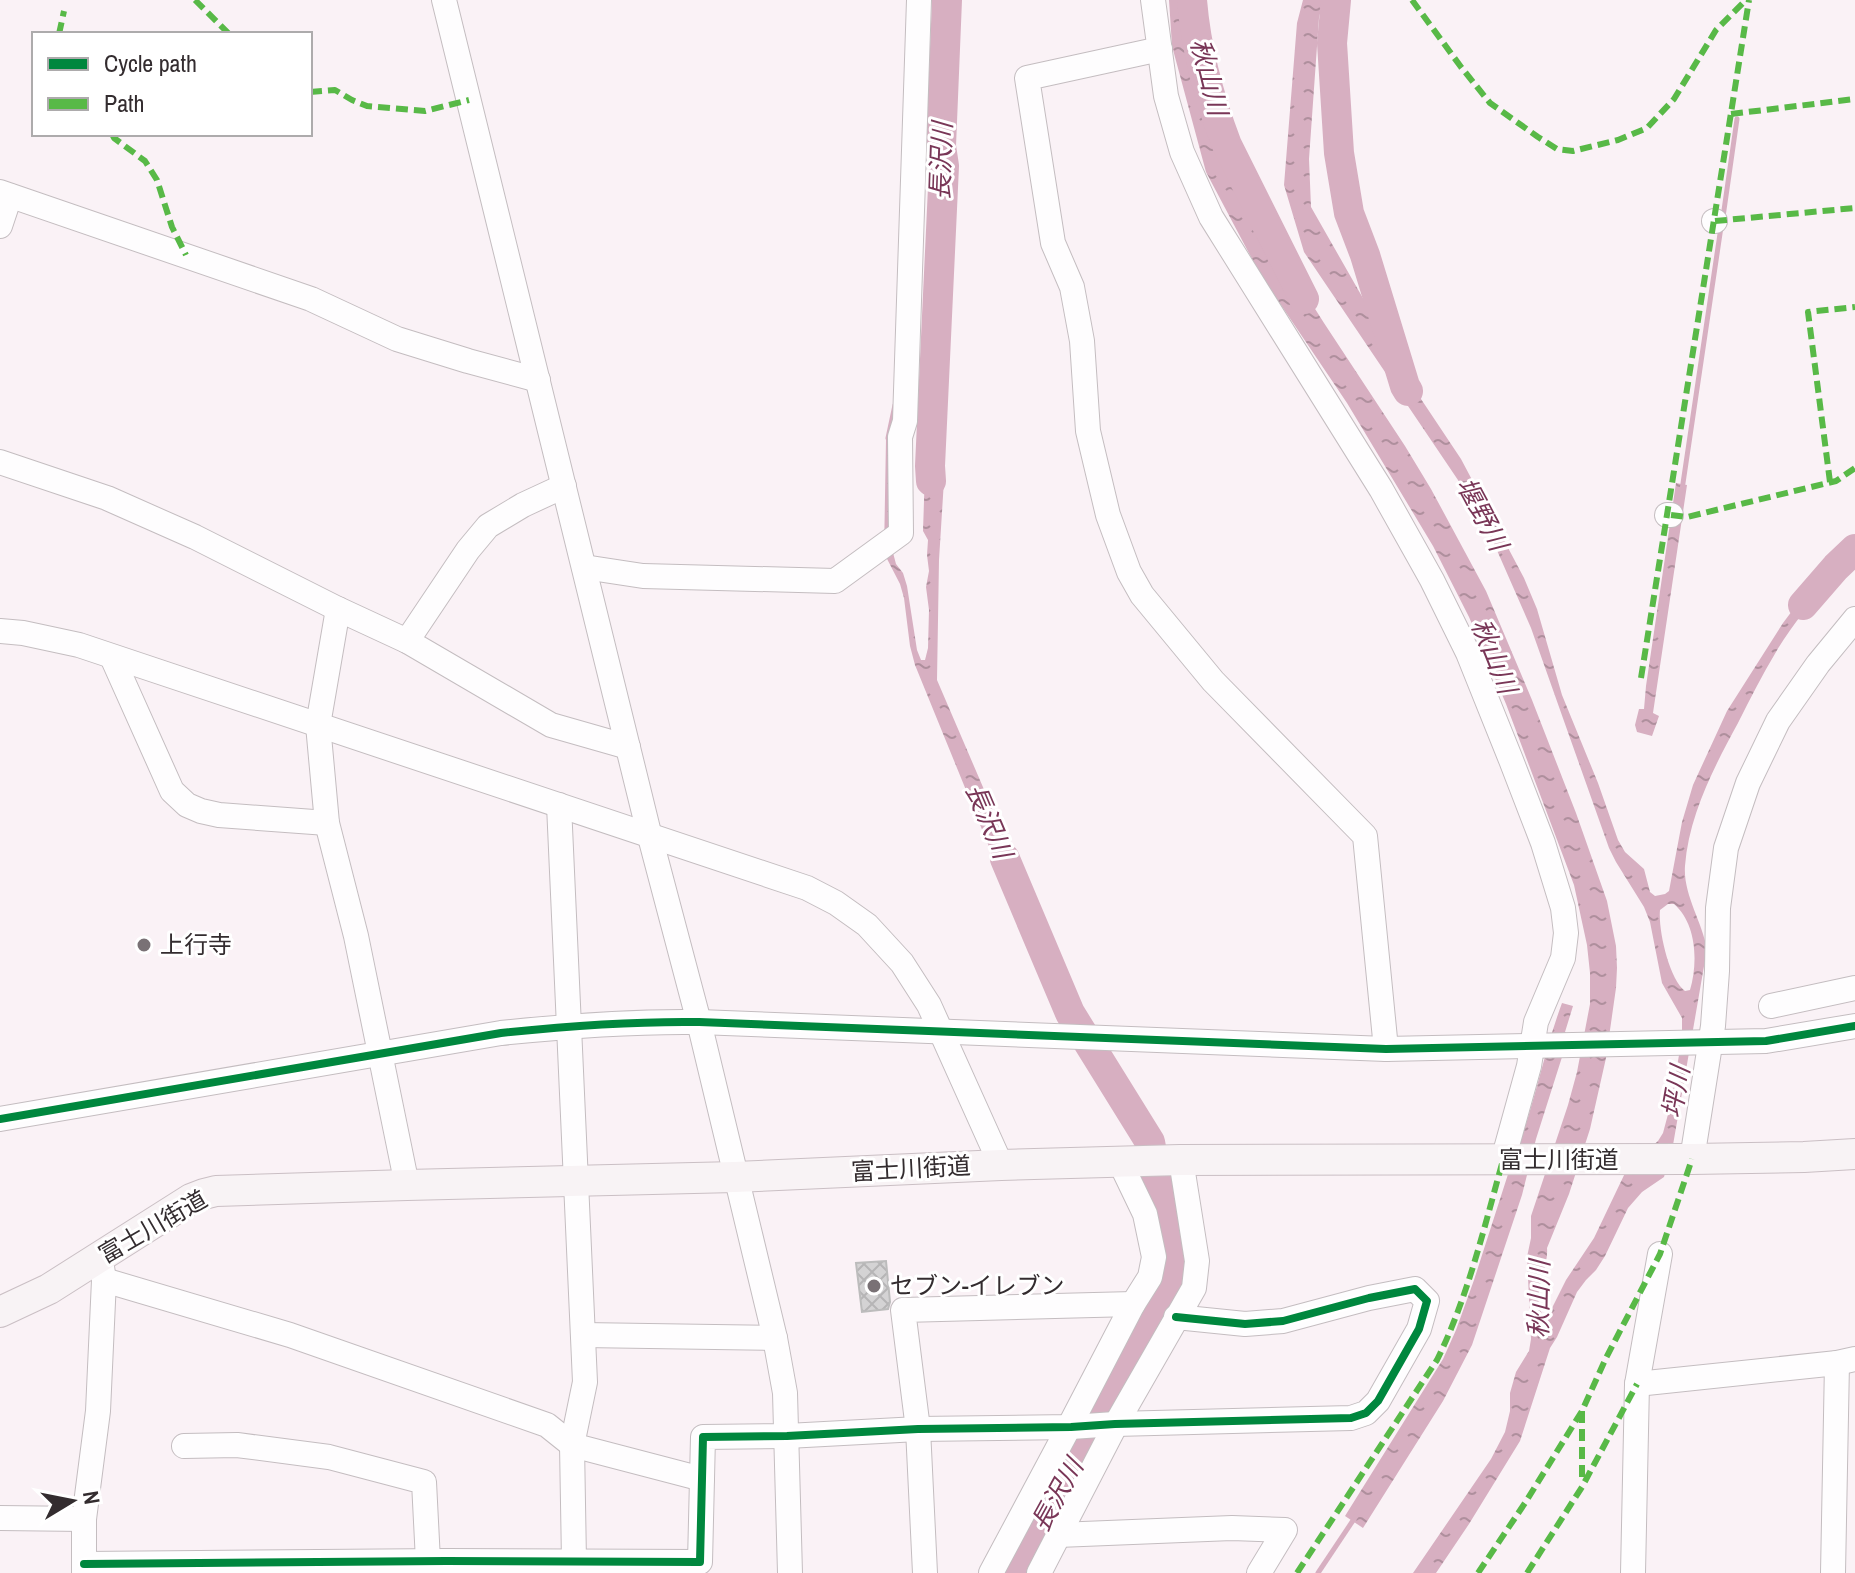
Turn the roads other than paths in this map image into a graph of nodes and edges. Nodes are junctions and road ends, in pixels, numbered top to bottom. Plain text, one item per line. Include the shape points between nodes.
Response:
1 (444, 0) edge
2 (919, 0) edge
3 (1153, 0) edge
4 (1160, 49) junction
5 (5, 194) edge
6 (0, 226) edge
7 (538, 380) junction
8 (0, 462) edge
9 (564, 486) junction
10 (584, 567) junction
11 (338, 609) junction
12 (1855, 619) edge
13 (0, 631) edge
14 (407, 641) junction
15 (112, 657) junction
16 (318, 725) junction
17 (628, 747) junction
18 (559, 805) junction
19 (327, 823) junction
20 (650, 837) junction
21 (1855, 988) edge
22 (1771, 1006) dead end
23 (699, 1022) junction
24 (568, 1026) junction
25 (1855, 1026) edge
26 (942, 1033) junction
27 (1710, 1043) junction
28 (1539, 1046) junction
29 (1386, 1049) junction
30 (379, 1054) junction
31 (0, 1119) edge
32 (1855, 1154) edge
33 (1692, 1159) junction
34 (1180, 1160) junction
35 (1508, 1160) junction
36 (1121, 1162) junction
37 (1001, 1165) junction
38 (735, 1177) junction
39 (576, 1181) junction
40 (407, 1185) junction
41 (1660, 1254) dead end
42 (102, 1268) junction
43 (1133, 1304) junction
44 (0, 1312) edge
45 (1176, 1317) junction
46 (583, 1335) junction
47 (775, 1338) junction
48 (1846, 1361) edge
49 (1637, 1384) junction
50 (1116, 1424) junction
51 (1070, 1427) junction
52 (918, 1429) junction
53 (787, 1436) junction
54 (572, 1445) junction
55 (184, 1446) dead end
56 (702, 1479) junction
57 (0, 1518) edge
58 (84, 1519) junction
59 (1058, 1535) junction
60 (574, 1561) junction
61 (440, 1565) edge
62 (84, 1568) edge
63 (790, 1573) edge
64 (925, 1573) edge
65 (991, 1573) edge
66 (1039, 1573) edge
67 (1259, 1573) edge
68 (1633, 1573) edge
69 (1833, 1573) edge

1 - 7 street
2 - 10 street via 905,421 900,437 901,533 835,581 643,576
3 - 4 street
4 - 28 street via 1182,152 1211,217 1432,580 1468,653 1543,843 1566,933 1563,958 1536,1022
4 - 29 street via 1027,78 1053,243 1072,287 1082,341 1088,431 1108,515 1142,595 1213,681 1365,836
5 - 6 street
5 - 7 street via 311,299 397,339
7 - 9 street
8 - 11 street via 107,498 183,531
9 - 10 street
9 - 14 street via 488,526
10 - 17 street
11 - 14 street
11 - 16 street
12 - 27 street via 1778,721 1748,783 1726,848
13 - 15 street via 79,645
14 - 17 street via 551,725
15 - 16 street
15 - 19 street via 172,791 187,805 219,815
16 - 18 street
16 - 19 street
17 - 20 street
18 - 20 street
18 - 24 street
19 - 30 street
20 - 23 street
20 - 26 street via 807,888 836,903 867,925 902,963
21 - 22 street
23 - 24 street
23 - 26 street
23 - 38 street
24 - 30 street
24 - 39 street
25 - 27 street via 1766,1041
26 - 29 street
26 - 37 street
27 - 28 street
27 - 33 street
28 - 29 street
28 - 35 street via 1529,1066
30 - 31 street
30 - 40 street
32 - 33 main road, 富士川街道
33 - 35 main road, 富士川街道
34 - 35 main road, 富士川街道
34 - 36 main road, 富士川街道
34 - 45 street via 1197,1261 1194,1288
36 - 37 main road, 富士川街道
36 - 43 street via 1145,1214 1154,1257 1150,1277
37 - 38 main road, 富士川街道
38 - 39 main road, 富士川街道
38 - 47 street
39 - 40 main road, 富士川街道
39 - 46 street
40 - 42 main road, 富士川街道 via 204,1194
41 - 49 street
42 - 44 main road, 富士川街道
42 - 54 street via 547,1425
42 - 58 street via 98,1411
43 - 51 street
43 - 52 street via 903,1310
45 - 50 street
45 - 50 street via 1245,1324 1283,1321 1415,1289 1427,1301 1419,1329 1366,1413 1351,1418
46 - 47 street
46 - 54 street via 585,1382
47 - 53 street
48 - 49 street
48 - 69 street
49 - 68 street
50 - 51 street
50 - 59 street
51 - 52 street
51 - 65 street
52 - 53 street
52 - 64 street
53 - 56 street via 703,1437
53 - 63 street
54 - 56 street
54 - 60 street
55 - 61 street via 237,1445 329,1457 424,1482
56 - 60 street via 700,1562
57 - 58 street
58 - 62 street
59 - 66 street
59 - 67 street via 1285,1530
60 - 61 street
61 - 62 street

